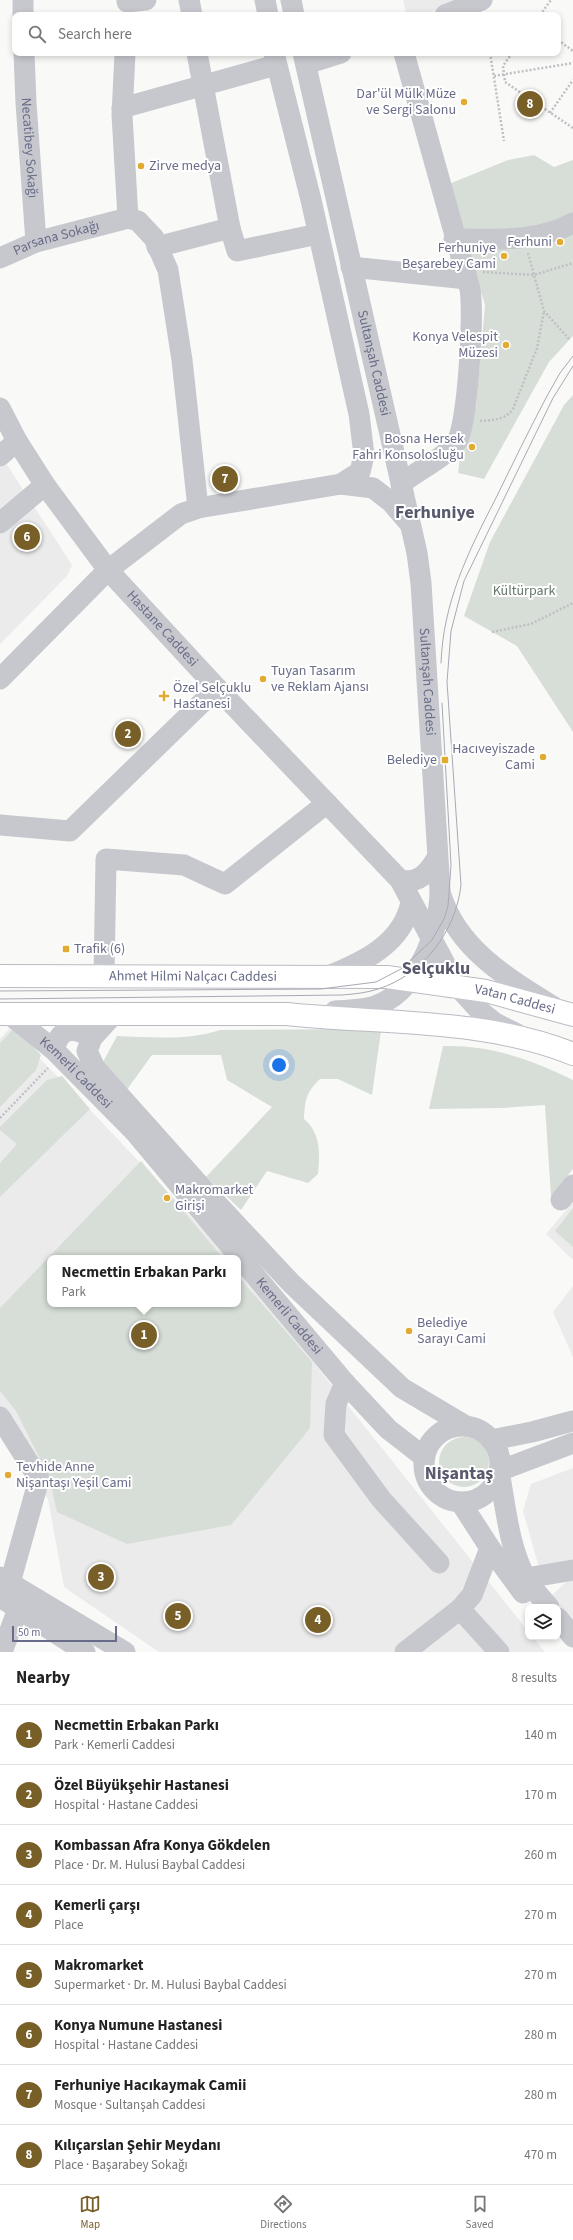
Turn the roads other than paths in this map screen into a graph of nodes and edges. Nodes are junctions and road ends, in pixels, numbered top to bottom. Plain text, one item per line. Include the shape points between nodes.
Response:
1 (23, 0) edge
2 (189, 0) edge
3 (265, 0) edge
4 (291, 0) edge
5 (482, 0) edge
6 (23, 12) edge
7 (191, 12) edge
8 (267, 12) edge
9 (293, 12) edge
10 (452, 12) edge
11 (24, 56) edge
12 (125, 56) edge
13 (198, 56) edge
14 (319, 56) edge
15 (405, 56) edge
16 (305, 58) edge
17 (275, 59) edge
18 (203, 85) junction
19 (122, 108) junction
20 (121, 220) junction
21 (573, 223) edge
22 (230, 228) junction
23 (318, 234) junction
24 (454, 239) junction
25 (36, 242) junction
26 (158, 247) junction
27 (0, 258) edge
28 (351, 267) junction
29 (466, 275) junction
30 (0, 408) edge
31 (17, 441) junction
32 (0, 456) edge
33 (395, 456) junction
34 (422, 468) junction
35 (341, 484) junction
36 (45, 485) junction
37 (401, 485) junction
38 (198, 508) junction
39 (0, 523) edge
40 (410, 523) junction
41 (108, 570) junction
42 (0, 679) edge
43 (217, 688) junction
44 (327, 803) junction
45 (0, 825) edge
46 (437, 858) junction
47 (400, 880) junction
48 (440, 890) junction
49 (411, 902) junction
50 (432, 940) junction
51 (0, 976) edge
52 (328, 976) junction
53 (104, 977) junction
54 (409, 979) junction
55 (457, 986) junction
56 (565, 1012) edge
57 (115, 1013) junction
58 (5, 1014) edge
59 (287, 1014) junction
60 (92, 1038) junction
61 (532, 1041) junction
62 (57, 1053) junction
63 (573, 1054) edge
64 (237, 1255) edge
65 (241, 1259) edge
66 (345, 1383) junction
67 (0, 1417) edge
68 (573, 1421) edge
69 (466, 1426) junction
70 (491, 1440) junction
71 (573, 1443) edge
72 (424, 1457) junction
73 (499, 1470) junction
74 (462, 1503) junction
75 (490, 1548) junction
76 (439, 1563) dead end
77 (573, 1570) edge
78 (526, 1578) junction
79 (3, 1586) edge
80 (532, 1604) edge
81 (547, 1604) edge
82 (18, 1608) junction
83 (460, 1610) junction
84 (561, 1622) edge
85 (573, 1637) edge
86 (560, 1640) edge
87 (2, 1652) edge
88 (85, 1652) edge
89 (125, 1652) edge
90 (404, 1652) edge
91 (499, 1652) edge
92 (570, 1652) edge

1 - 6 street
2 - 7 street
3 - 8 street
4 - 9 street
5 - 10 street
11 - 25 street, Necatibey Sokağı
12 - 19 street
13 - 18 street
14 - 16 street
15 - 24 street
16 - 28 street, Sultanşah Caddesi
17 - 18 street
17 - 23 street, Sultanşah Caddesi
18 - 19 street
18 - 22 street
19 - 20 street
20 - 25 street, Parsana Sokağı
20 - 26 street via 138,221 154,238
21 - 24 street via 549,233 524,239
22 - 23 street via 237,251
22 - 26 street
23 - 35 street, Sultanşah Caddesi via 359,414 364,455 360,472
24 - 29 street
25 - 27 street, Parsana Sokağı
26 - 38 street via 168,270 182,360
28 - 29 street
28 - 33 street, Sultanşah Caddesi
29 - 34 street via 472,306 461,431 453,446
30 - 31 street, Hastane Caddesi
31 - 32 street
31 - 36 street, Hastane Caddesi
33 - 34 street via 407,464
33 - 37 street, Sultanşah Caddesi
34 - 37 street
35 - 38 street
35 - 40 street via 373,488 391,502
36 - 39 street
36 - 41 street, Hastane Caddesi
37 - 40 street, Sultanşah Caddesi
38 - 41 street via 181,514
40 - 46 street, Sultanşah Caddesi via 421,583
41 - 42 street
41 - 43 street, Hastane Caddesi
43 - 44 street, Hastane Caddesi
43 - 45 street via 70,831
44 - 47 street, Hastane Caddesi
44 - 53 street via 226,884 184,865 106,859
46 - 47 street via 421,878 407,882
46 - 48 street, Sultanşah Caddesi
47 - 49 street, Hastane Caddesi
48 - 50 street via 440,909
48 - 56 street via 446,911 466,941 512,981
49 - 50 street, Hastane Caddesi
49 - 52 street via 406,921 394,937 373,954
50 - 54 street
50 - 55 street, Hastane Caddesi
51 - 53 main road, Ahmet Hilmi Nalçacı Caddesi
52 - 53 main road, Ahmet Hilmi Nalçacı Caddesi
52 - 54 main road, Ahmet Hilmi Nalçacı Caddesi
54 - 55 main road, Vatan Caddesi
54 - 59 street via 392,997 372,1007
55 - 56 main road, Vatan Caddesi
55 - 61 street, Hastane Caddesi via 495,1023
57 - 58 main road
57 - 59 main road
57 - 60 street
58 - 62 street, Kemerli Caddesi
59 - 61 main road via 424,1024
60 - 62 street via 79,1030 66,1031 57,1040
60 - 69 street, Kemerli Caddesi via 87,1051 95,1068 292,1284 402,1388
61 - 63 main road
62 - 64 street, Kemerli Caddesi via 134,1132
65 - 66 street, Kemerli Caddesi
66 - 72 street, Kemerli Caddesi via 388,1429
66 - 76 street via 336,1404 334,1435 381,1499
67 - 79 street via 39,1479
68 - 70 street
69 - 70 street via 475,1428
69 - 72 street via 455,1427 439,1434 428,1446
70 - 73 street via 499,1460
71 - 73 street
72 - 74 street via 426,1479 432,1489 440,1496
73 - 74 street via 490,1490 482,1497
73 - 78 street via 514,1547
74 - 75 street
75 - 80 street
75 - 83 street via 472,1595
77 - 78 street
78 - 81 street
79 - 82 street
79 - 89 street
82 - 87 street
82 - 88 street
83 - 90 street
83 - 91 street
84 - 85 street
86 - 92 street

